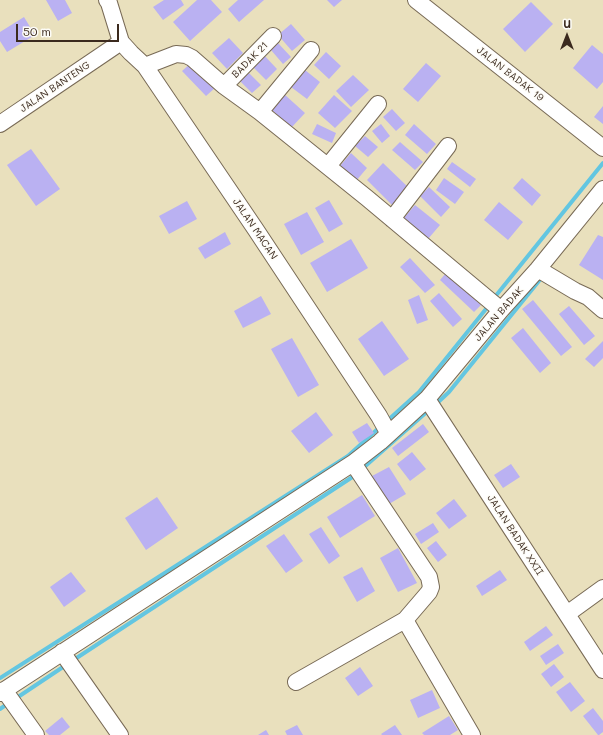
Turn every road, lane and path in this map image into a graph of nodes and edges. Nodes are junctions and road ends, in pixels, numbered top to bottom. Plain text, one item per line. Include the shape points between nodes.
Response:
1 (107, 0) edge
2 (416, 0) edge
3 (273, 36) dead end
4 (115, 46) junction
5 (311, 50) dead end
6 (145, 66) junction
7 (224, 86) junction
8 (378, 104) dead end
9 (260, 112) junction
10 (0, 124) edge
11 (448, 146) dead end
12 (603, 148) edge
13 (328, 166) junction
14 (603, 189) edge
15 (392, 219) junction
16 (538, 269) junction
17 (501, 310) junction
18 (603, 310) edge
19 (427, 399) junction
20 (389, 434) junction
21 (353, 463) junction
22 (603, 588) edge
23 (567, 614) junction
24 (406, 620) junction
25 (62, 652) junction
26 (603, 670) edge
27 (296, 682) dead end
28 (2, 691) edge
29 (36, 735) edge
30 (120, 735) edge
31 (472, 735) edge

1 - 4 street
2 - 12 street, JALAN BADAK 19
3 - 7 street, BADAK 21
4 - 6 street, JALAN MACAN via 128,50
4 - 10 street, JALAN BANTENG
5 - 9 street
6 - 7 street, BADAK 21 via 176,54 186,55
6 - 20 street, JALAN MACAN
7 - 9 street
8 - 13 street
9 - 13 street
11 - 15 street
13 - 15 street
14 - 16 street, JALAN BADAK
15 - 17 street
16 - 17 street, JALAN BADAK
16 - 18 street via 588,297
17 - 19 street, JALAN BADAK
19 - 20 street, JALAN BADAK
19 - 23 street, JALAN BADAK XXII
20 - 21 street, JALAN BADAK
21 - 24 street via 429,577 429,592
21 - 25 street, JALAN BADAK
22 - 23 street
23 - 26 street, JALAN BADAK XXII
24 - 27 street
24 - 31 street
25 - 28 street, JALAN BADAK
25 - 30 street
28 - 29 street

